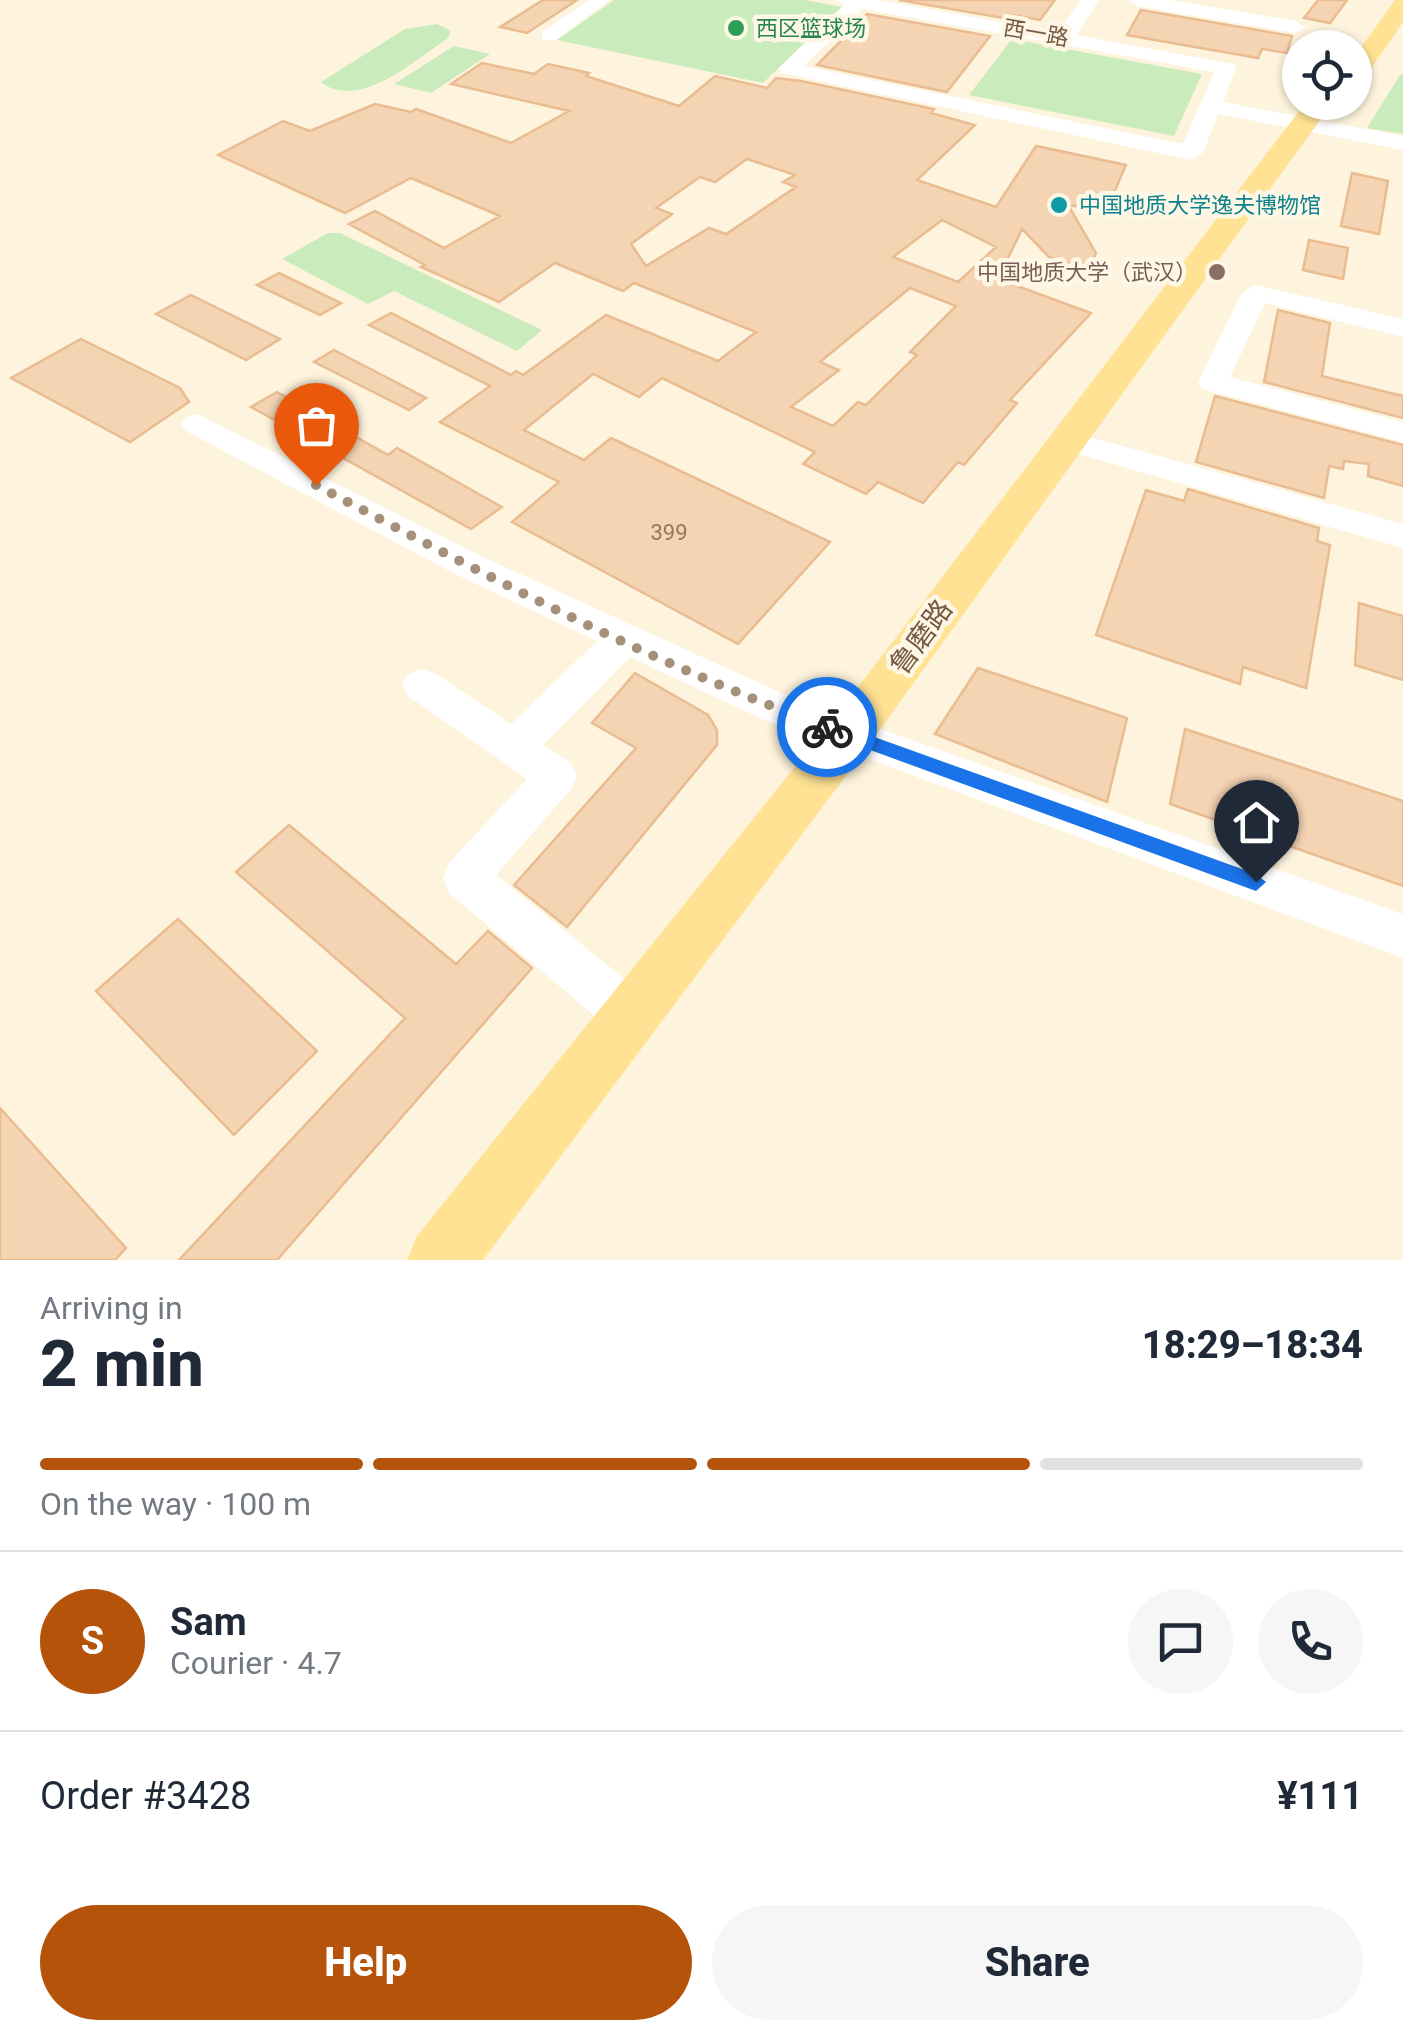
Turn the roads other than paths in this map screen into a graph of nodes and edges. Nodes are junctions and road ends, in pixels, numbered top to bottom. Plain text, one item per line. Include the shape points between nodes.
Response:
1 (602, 0) edge
2 (1090, 0) edge
3 (1137, 0) edge
4 (1394, 0) edge
5 (855, 1) edge
6 (1403, 4) edge
7 (1295, 27) dead end
8 (1372, 30) edge
9 (549, 36) dead end
10 (1064, 38) junction
11 (1372, 49) edge
12 (1211, 106) junction
13 (1282, 111) edge
14 (1314, 120) edge
15 (1315, 120) edge
16 (1336, 120) edge
17 (1403, 144) edge
18 (1403, 328) edge
19 (197, 424) dead end
20 (1403, 432) edge
21 (1090, 447) junction
22 (1403, 536) edge
23 (624, 639) junction
24 (422, 685) dead end
25 (859, 738) junction
26 (514, 746) junction
27 (1403, 936) edge
28 (631, 1015) junction
29 (442, 1260) edge
30 (480, 1260) edge

1 - 9 street
2 - 10 street
3 - 7 street
4 - 8 main road
5 - 10 street, 西一路
5 - 12 street via 789,69 1191,153
6 - 11 main road
10 - 12 street, 西一路 via 1226,68
12 - 13 street
14 - 25 main road, 鲁磨路 via 1146,332
15 - 21 main road, 鲁磨路
16 - 17 street
18 - 20 street via 1256,293 1213,382
19 - 23 street
21 - 22 street
21 - 25 main road, 鲁磨路
23 - 25 street
23 - 26 street
24 - 26 street
25 - 27 street
25 - 28 main road, 鲁磨路
25 - 30 main road, 鲁磨路
26 - 28 street via 556,776 465,878
28 - 29 main road, 鲁磨路

